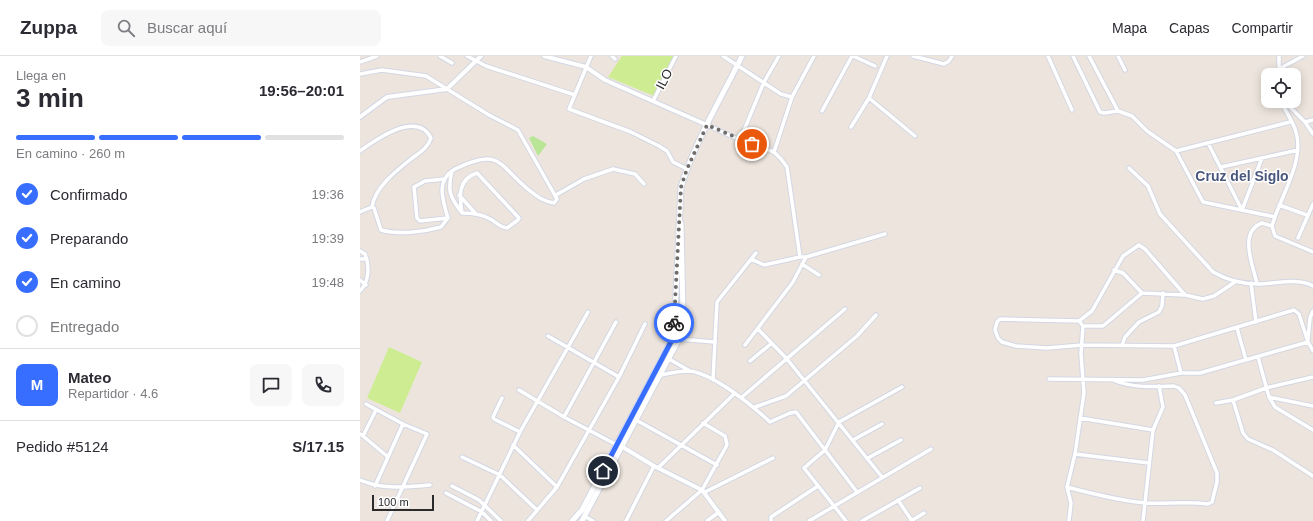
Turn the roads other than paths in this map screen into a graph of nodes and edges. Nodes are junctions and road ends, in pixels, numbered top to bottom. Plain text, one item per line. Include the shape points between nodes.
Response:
1 (377, 56) edge
2 (440, 56) edge
3 (467, 56) edge
4 (481, 56) edge
5 (544, 56) edge
6 (591, 56) edge
7 (676, 56) edge
8 (723, 56) edge
9 (742, 56) edge
10 (779, 56) edge
11 (814, 56) edge
12 (853, 56) edge
13 (887, 56) edge
14 (913, 56) edge
15 (952, 56) edge
16 (1048, 56) edge
17 (1073, 56) edge
18 (1089, 56) edge
19 (1118, 56) edge
20 (1280, 56) edge
21 (1302, 56) edge
22 (928, 58) edge
23 (475, 61) junction
24 (360, 62) edge
25 (452, 63) dead end
26 (737, 66) junction
27 (875, 66) dead end
28 (586, 67) junction
29 (1279, 68) edge
30 (1281, 68) edge
31 (1125, 70) dead end
32 (360, 74) edge
33 (764, 82) junction
34 (447, 89) junction
35 (575, 95) junction
36 (792, 97) junction
37 (870, 98) junction
38 (652, 101) junction
39 (1285, 108) edge
40 (1290, 108) edge
41 (1072, 110) dead end
42 (822, 111) dead end
43 (1118, 111) junction
44 (360, 117) edge
45 (1313, 120) edge
46 (1290, 122) junction
47 (1305, 122) junction
48 (707, 125) junction
49 (851, 127) dead end
50 (1313, 134) edge
51 (914, 136) dead end
52 (740, 140) junction
53 (1208, 143) junction
54 (1298, 150) junction
55 (360, 151) edge
56 (1176, 151) junction
57 (774, 152) junction
58 (1262, 158) junction
59 (1221, 167) junction
60 (1129, 168) dead end
61 (687, 169) junction
62 (452, 171) junction
63 (444, 179) junction
64 (644, 184) dead end
65 (459, 195) junction
66 (556, 195) junction
67 (1313, 204) edge
68 (1279, 205) junction
69 (372, 206) junction
70 (680, 206) junction
71 (1242, 210) junction
72 (360, 212) edge
73 (462, 213) junction
74 (476, 214) junction
75 (1307, 215) junction
76 (1275, 217) junction
77 (448, 218) junction
78 (1272, 226) junction
79 (884, 234) dead end
80 (1298, 238) dead end
81 (360, 251) edge
82 (1313, 252) edge
83 (756, 253) dead end
84 (800, 257) junction
85 (806, 257) junction
86 (360, 259) edge
87 (367, 259) junction
88 (751, 259) junction
89 (802, 264) junction
90 (1114, 270) junction
91 (819, 275) dead end
92 (360, 280) edge
93 (1235, 282) junction
94 (1251, 283) junction
95 (1257, 284) junction
96 (366, 285) junction
97 (1313, 286) edge
98 (360, 292) edge
99 (1142, 293) junction
100 (1163, 293) junction
101 (1184, 295) junction
102 (845, 309) dead end
103 (1313, 311) edge
104 (588, 312) dead end
105 (876, 315) dead end
106 (1079, 321) junction
107 (616, 322) dead end
108 (1256, 322) junction
109 (645, 324) dead end
110 (1083, 326) junction
111 (1237, 328) junction
112 (758, 329) junction
113 (548, 336) dead end
114 (679, 339) junction
115 (714, 342) junction
116 (1308, 342) junction
117 (772, 343) junction
118 (745, 345) dead end
119 (1082, 345) junction
120 (1122, 345) junction
121 (1174, 346) junction
122 (568, 348) junction
123 (1313, 351) edge
124 (1258, 357) junction
125 (669, 359) junction
126 (787, 359) junction
127 (1246, 360) junction
128 (750, 361) dead end
129 (594, 362) junction
130 (691, 371) junction
131 (1181, 374) junction
132 (661, 375) junction
133 (619, 377) junction
134 (1313, 377) edge
135 (1050, 378) dead end
136 (713, 380) junction
137 (805, 380) junction
138 (1084, 380) junction
139 (1113, 380) junction
140 (1159, 386) junction
141 (902, 387) dead end
142 (1266, 388) junction
143 (518, 390) dead end
144 (735, 394) junction
145 (742, 397) junction
146 (1269, 397) junction
147 (502, 398) dead end
148 (537, 400) junction
149 (1233, 400) junction
150 (1216, 403) dead end
151 (366, 404) dead end
152 (1313, 406) edge
153 (755, 407) junction
154 (376, 410) junction
155 (564, 418) junction
156 (1080, 418) junction
157 (636, 420) junction
158 (839, 422) junction
159 (703, 423) junction
160 (403, 424) junction
161 (882, 424) dead end
162 (1153, 430) junction
163 (1313, 430) edge
164 (589, 431) junction
165 (520, 432) junction
166 (361, 435) edge
167 (853, 440) junction
168 (901, 440) dead end
169 (681, 444) junction
170 (513, 445) junction
171 (619, 446) junction
172 (931, 449) dead end
173 (825, 450) junction
174 (1075, 454) junction
175 (388, 457) junction
176 (462, 457) dead end
177 (773, 458) dead end
178 (868, 458) junction
179 (1149, 463) junction
180 (717, 465) junction
181 (657, 466) junction
182 (500, 475) junction
183 (1313, 476) edge
184 (882, 477) junction
185 (360, 480) edge
186 (430, 485) dead end
187 (375, 486) junction
188 (452, 486) dead end
189 (818, 486) junction
190 (404, 487) junction
191 (557, 487) junction
192 (1067, 487) junction
193 (920, 488) dead end
194 (704, 491) junction
195 (857, 492) junction
196 (446, 493) dead end
197 (898, 500) junction
198 (1146, 503) junction
199 (484, 504) junction
200 (835, 506) junction
201 (537, 510) junction
202 (482, 512) junction
203 (719, 512) junction
204 (924, 513) dead end
205 (584, 519) edge
206 (387, 521) edge
207 (477, 521) edge
208 (491, 521) edge
209 (502, 521) edge
210 (528, 521) edge
211 (572, 521) edge
212 (593, 521) edge
213 (626, 521) edge
214 (666, 521) edge
215 (708, 521) edge
216 (725, 521) edge
217 (771, 521) edge
218 (809, 521) edge
219 (846, 521) edge
220 (862, 521) edge
221 (911, 521) edge
222 (1069, 521) edge
223 (1143, 521) edge

1 - 24 street
2 - 25 street
3 - 23 street
4 - 23 street
5 - 28 street
6 - 28 street
7 - 38 street, ILO
8 - 26 street
9 - 26 main road
10 - 33 street
11 - 36 street
12 - 27 street
12 - 42 street
13 - 37 street
14 - 22 street
15 - 22 street via 946,63
16 - 41 street
17 - 43 street via 1100,112
18 - 43 street
19 - 31 street
20 - 29 street
21 - 30 street
23 - 34 street
23 - 35 street
26 - 33 street
26 - 48 main road
28 - 35 street
28 - 38 street via 605,80
32 - 34 street via 382,70 426,76
33 - 36 street via 780,94
33 - 52 street
34 - 44 street via 387,97
34 - 66 street via 518,130
35 - 61 street via 569,108 631,132 659,146 667,151 673,162
36 - 57 street
37 - 49 street
37 - 51 street
38 - 48 street
39 - 46 street
40 - 47 street
43 - 56 street via 1132,116 1147,131
45 - 47 street
46 - 53 street
46 - 54 street via 1296,130
47 - 50 street
48 - 52 street
48 - 61 main road
52 - 57 street
53 - 56 street
53 - 59 street
54 - 58 street
54 - 68 street
55 - 69 street via 390,132 409,126 418,125 431,138 425,148 401,167 375,194
56 - 71 street via 1203,202
57 - 84 street via 786,167
58 - 59 street
58 - 71 street
59 - 71 street
60 - 93 street via 1144,181 1160,214 1213,272
61 - 70 main road via 681,187
62 - 63 street
62 - 66 street via 471,161 493,159 500,161 519,182 541,200 554,202 557,199
62 - 73 street via 450,195
63 - 77 street via 442,198
63 - 77 street via 425,181 414,187 417,218 423,222
64 - 66 street via 635,174 613,169 584,179
65 - 73 street
65 - 74 street
65 - 74 street via 461,186 477,173 518,220 507,228 501,227 490,218
67 - 75 street
68 - 75 street
68 - 76 street
69 - 72 street
69 - 77 street via 381,230 385,231 430,230 440,227
70 - 114 main road via 683,312
70 - 171 main road via 674,336
71 - 76 street
73 - 74 street
75 - 80 street
76 - 78 street
78 - 82 street via 1276,236
78 - 95 street via 1262,223 1251,229 1249,235
79 - 85 street
81 - 87 street
83 - 88 street
84 - 85 street
84 - 88 street via 764,265
85 - 89 street
86 - 87 street
87 - 96 street
88 - 115 street via 718,302
89 - 91 street
89 - 112 street via 793,282
90 - 99 street via 1123,273
90 - 101 street via 1123,256 1136,246 1142,246
90 - 106 street via 1092,311
92 - 96 street
93 - 94 street
93 - 101 street via 1209,298 1198,299
94 - 95 street
94 - 108 street
95 - 97 street via 1288,282 1307,283
96 - 98 street
99 - 100 street
99 - 110 street via 1103,326
100 - 101 street
100 - 120 street via 1159,312 1139,322 1125,336
102 - 126 street
103 - 116 street
104 - 122 street
105 - 137 street via 857,336
106 - 110 street
106 - 119 street via 1000,319 995,330 1002,342 1016,346 1047,348
107 - 129 street
108 - 111 street
108 - 116 street via 1297,311
109 - 133 street
110 - 119 street
111 - 121 street
111 - 127 street
112 - 117 street
112 - 118 street
113 - 122 street
114 - 115 street
114 - 125 main road
115 - 136 street
116 - 123 street
116 - 124 street
117 - 126 street
117 - 128 street
119 - 120 street
119 - 138 street
120 - 121 street
121 - 131 street
122 - 129 street
122 - 148 street
124 - 127 street
124 - 142 street
125 - 130 street
125 - 132 main road
126 - 137 street
126 - 145 street
127 - 131 street via 1200,373
129 - 133 street
129 - 155 street
130 - 132 street
130 - 136 street
131 - 139 street via 1143,380
132 - 157 main road
133 - 164 street
134 - 142 street
135 - 138 street
136 - 144 street
137 - 153 street via 786,396
137 - 158 street
138 - 139 street
138 - 156 street
139 - 140 street via 1122,384
140 - 162 street via 1163,407
140 - 198 street via 1174,386 1185,395 1217,473 1217,482 1212,502 1208,504
141 - 158 street
142 - 146 street
142 - 149 street
143 - 148 street
144 - 145 street
144 - 159 street
145 - 153 street
146 - 152 street
146 - 163 street via 1275,408
147 - 165 street via 494,419
148 - 155 street
148 - 165 street
149 - 150 street
149 - 183 street via 1243,432 1248,439 1273,450
151 - 154 street
153 - 173 street via 770,422 796,412
154 - 160 street
154 - 166 street
155 - 164 street
156 - 162 street
156 - 174 street
157 - 169 street
157 - 171 main road
158 - 167 street
158 - 173 street
159 - 169 street
159 - 180 street via 727,438
160 - 175 street
160 - 190 street via 427,434
161 - 167 street
162 - 179 street
164 - 171 street
164 - 191 street
165 - 170 street
166 - 175 street
167 - 178 street
168 - 178 street
169 - 180 street
169 - 181 street
170 - 182 street
170 - 191 street
171 - 181 street
171 - 205 main road
171 - 211 main road via 582,510
172 - 184 street
173 - 189 street via 804,468
173 - 195 street
174 - 179 street
174 - 192 street
175 - 187 street
176 - 182 street
177 - 194 street
178 - 184 street
179 - 198 street
180 - 194 street
181 - 194 street
181 - 213 street
182 - 199 street
182 - 201 street
184 - 195 street
185 - 187 street
186 - 190 street
187 - 190 street
188 - 199 street
189 - 200 street
189 - 217 street via 772,517
190 - 206 street
191 - 201 street
192 - 198 street via 1096,495
192 - 222 street via 1071,503
193 - 197 street
194 - 203 street
194 - 214 street
195 - 200 street
196 - 202 street
197 - 220 street
197 - 221 street
198 - 223 street
199 - 202 street
199 - 209 street
200 - 218 street
200 - 219 street
201 - 210 street
202 - 207 street
202 - 208 street
203 - 215 street
203 - 216 street
204 - 221 street
205 - 212 street

